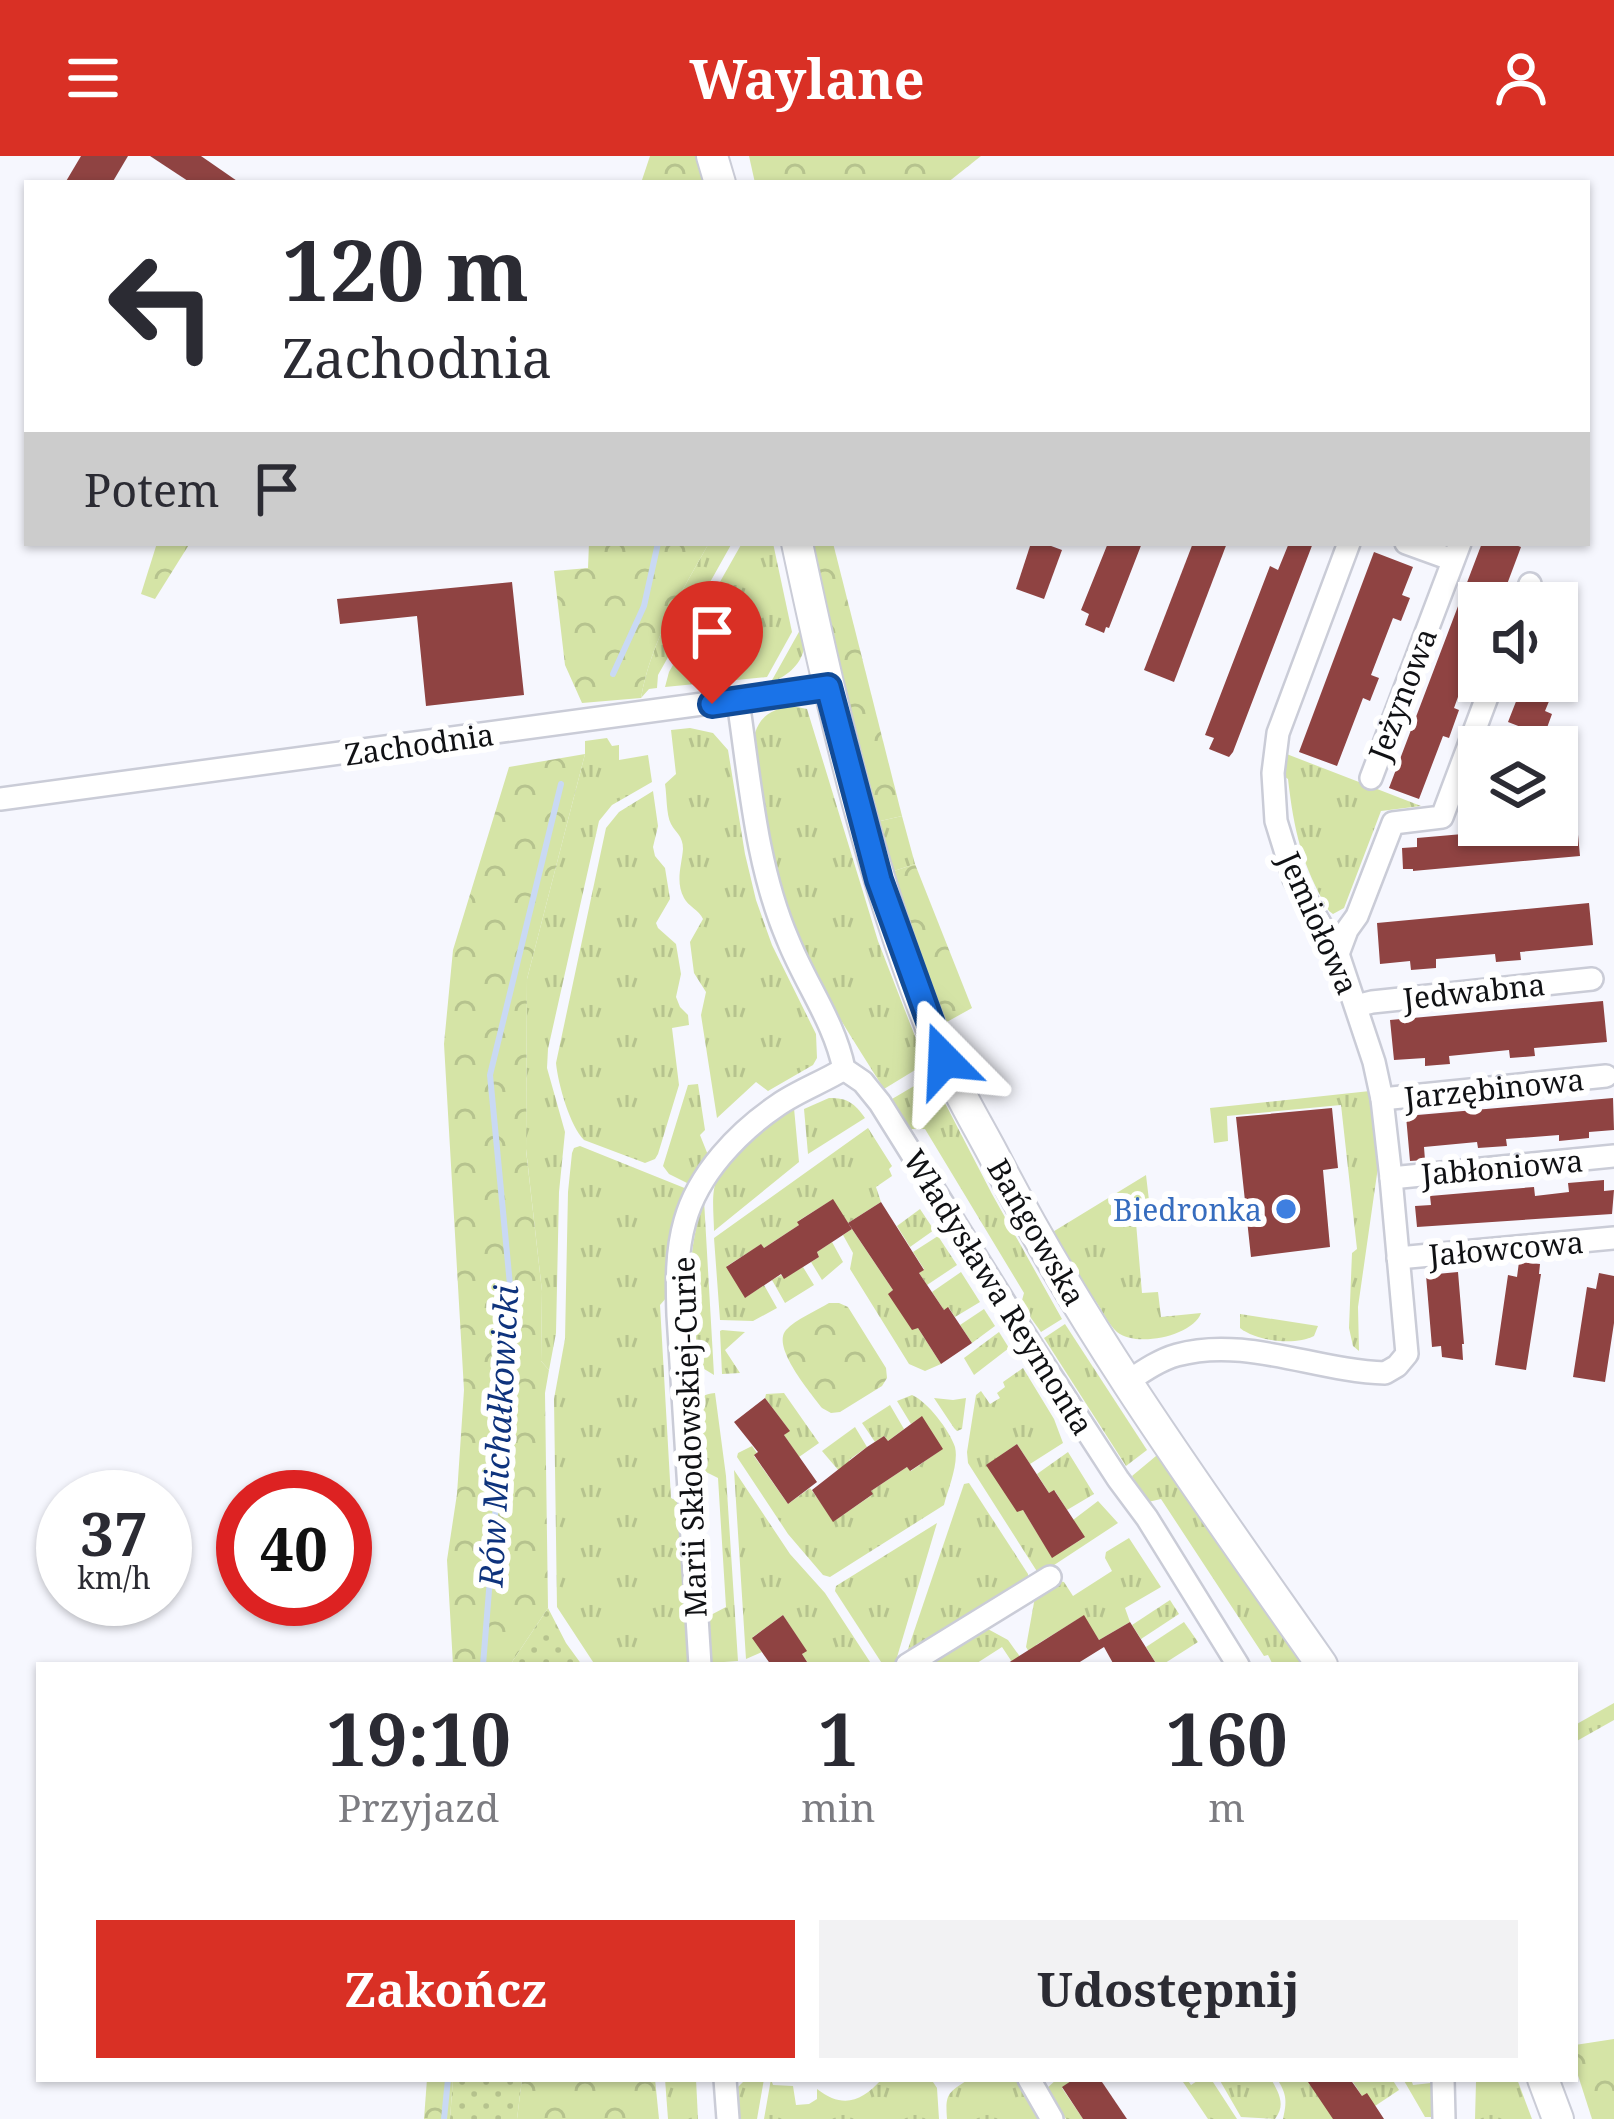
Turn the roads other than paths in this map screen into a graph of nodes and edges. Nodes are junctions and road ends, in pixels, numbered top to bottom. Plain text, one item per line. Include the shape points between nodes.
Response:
1 (798, 546) edge
2 (1348, 546) edge
3 (1423, 546) edge
4 (1456, 552) edge
5 (828, 687) junction
6 (738, 701) junction
7 (1485, 702) edge
8 (1371, 778) dead end
9 (3, 800) edge
10 (1338, 954) junction
11 (1592, 979) dead end
12 (1356, 1006) junction
13 (844, 1069) junction
14 (1606, 1076) dead end
15 (1382, 1099) junction
16 (1614, 1156) edge
17 (1391, 1178) junction
18 (1614, 1238) edge
19 (1398, 1258) junction
20 (1126, 1382) junction
21 (1050, 1577) dead end
22 (700, 1662) edge
23 (912, 1662) edge
24 (1236, 1662) edge
25 (1320, 1662) edge
26 (725, 2082) edge
27 (1031, 2082) edge
28 (1443, 2082) edge
29 (1545, 2082) edge
30 (728, 2119) edge
31 (1052, 2119) edge
32 (1444, 2119) edge
33 (1558, 2119) edge

1 - 5 street, Bańgowska
2 - 10 street, Jemiołowa via 1278,733 1273,773 1276,820 1294,879
3 - 4 street
4 - 8 street, Jeżynowa
5 - 6 street, Zachodnia
5 - 20 street, Bańgowska via 879,880 944,1060 1021,1209
6 - 9 street, Zachodnia
6 - 13 street, Władysława Reymonta via 771,890
7 - 10 street via 1442,817 1393,824
10 - 12 street, Jemiołowa
11 - 12 street, Jedwabna
12 - 15 street, Jemiołowa
13 - 22 street, Marii Skłodowskiej-Curie via 776,1106 730,1146 685,1220 678,1315
13 - 24 street, Władysława Reymonta via 880,1102
14 - 15 street, Jarzębinowa
15 - 17 street, Jemiołowa
16 - 17 street, Jabłoniowa
17 - 19 street, Jemiołowa
18 - 19 street, Jałowcowa
19 - 20 street, Jemiołowa via 1407,1354 1385,1372 1210,1350 1166,1359
20 - 25 street, Bańgowska
21 - 23 street
26 - 30 street
27 - 31 street
28 - 32 street
29 - 33 street

